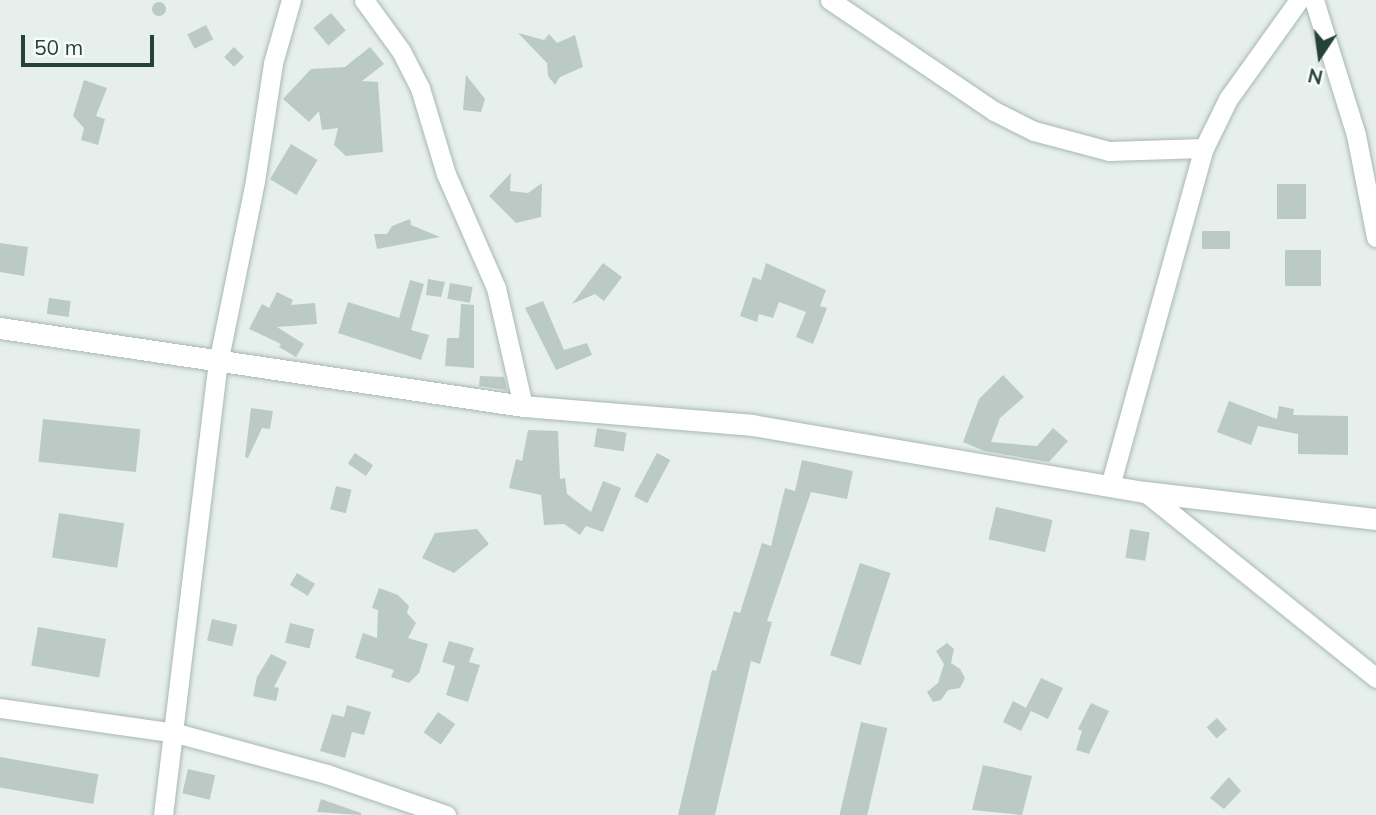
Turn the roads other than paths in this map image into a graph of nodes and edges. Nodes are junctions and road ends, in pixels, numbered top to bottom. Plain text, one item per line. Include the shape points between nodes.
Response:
1 (291, 0) edge
2 (364, 0) edge
3 (1299, 0) edge
4 (1314, 0) edge
5 (831, 1) edge
6 (1204, 148) junction
7 (1376, 237) edge
8 (0, 328) edge
9 (218, 363) junction
10 (523, 406) junction
11 (1110, 486) junction
12 (1145, 492) junction
13 (1376, 519) edge
14 (1376, 678) edge
15 (0, 708) edge
16 (176, 733) junction
17 (163, 815) edge
18 (446, 815) edge

1 - 9 street via 273,63 255,181
2 - 10 street via 401,51 420,88 446,174 496,288
3 - 6 street via 1228,99
4 - 7 street via 1356,135
5 - 6 street via 994,111 1034,131 1109,151
6 - 11 street
8 - 9 main road
9 - 10 main road
9 - 16 street
10 - 11 main road via 752,425
11 - 12 main road
12 - 13 main road
12 - 14 street
15 - 16 street
16 - 17 street
16 - 18 street via 327,774

